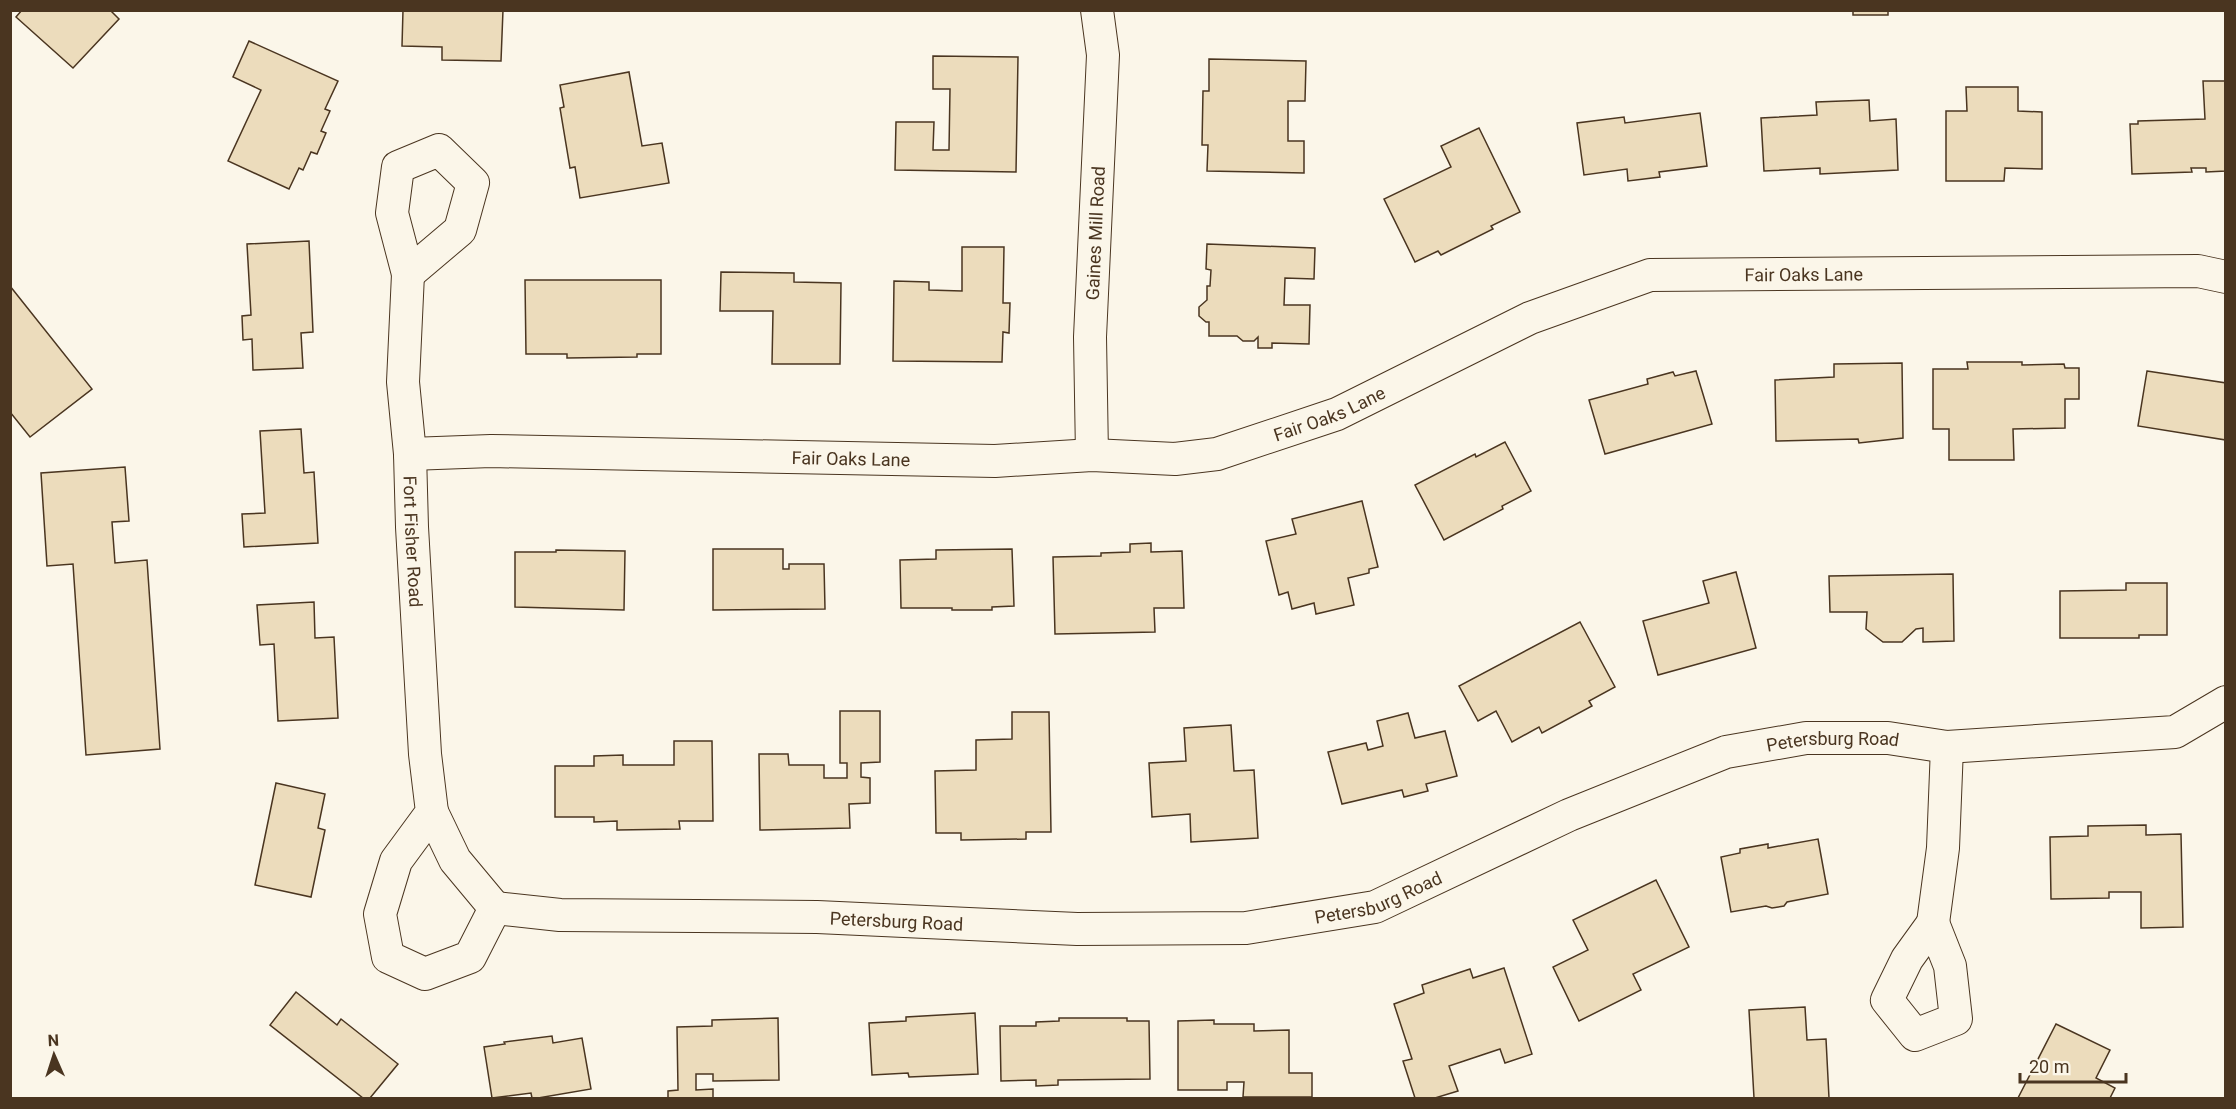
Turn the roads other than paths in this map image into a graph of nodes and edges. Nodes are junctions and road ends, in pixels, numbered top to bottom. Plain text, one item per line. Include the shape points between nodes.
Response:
1 (1096, 10) edge
2 (408, 274) dead end
3 (2226, 277) edge
4 (410, 454) junction
5 (1092, 455) junction
6 (2226, 702) edge
7 (1947, 747) junction
8 (432, 812) junction
9 (495, 908) junction
10 (1933, 923) dead end

1 - 5 street, Gaines Mill Road via 1103,55 1090,337
2 - 4 street, Fort Fisher Road via 403,382
3 - 5 street, Fair Oaks Lane via 2198,272 1650,275 1530,318 1337,414 1216,454 1175,459
4 - 5 street, Fair Oaks Lane via 491,451 995,461
4 - 8 street, Fort Fisher Road via 423,718
6 - 7 street, Petersburg Road via 2175,732
7 - 9 street, Petersburg Road via 1888,738 1806,738 1726,752 1569,815 1375,907 1246,928 1077,929 817,917 560,915
7 - 10 street via 1943,848
8 - 9 street, Fort Fisher Road via 455,860
8 - 9 street via 396,861 380,914 388,957 425,974 470,957

